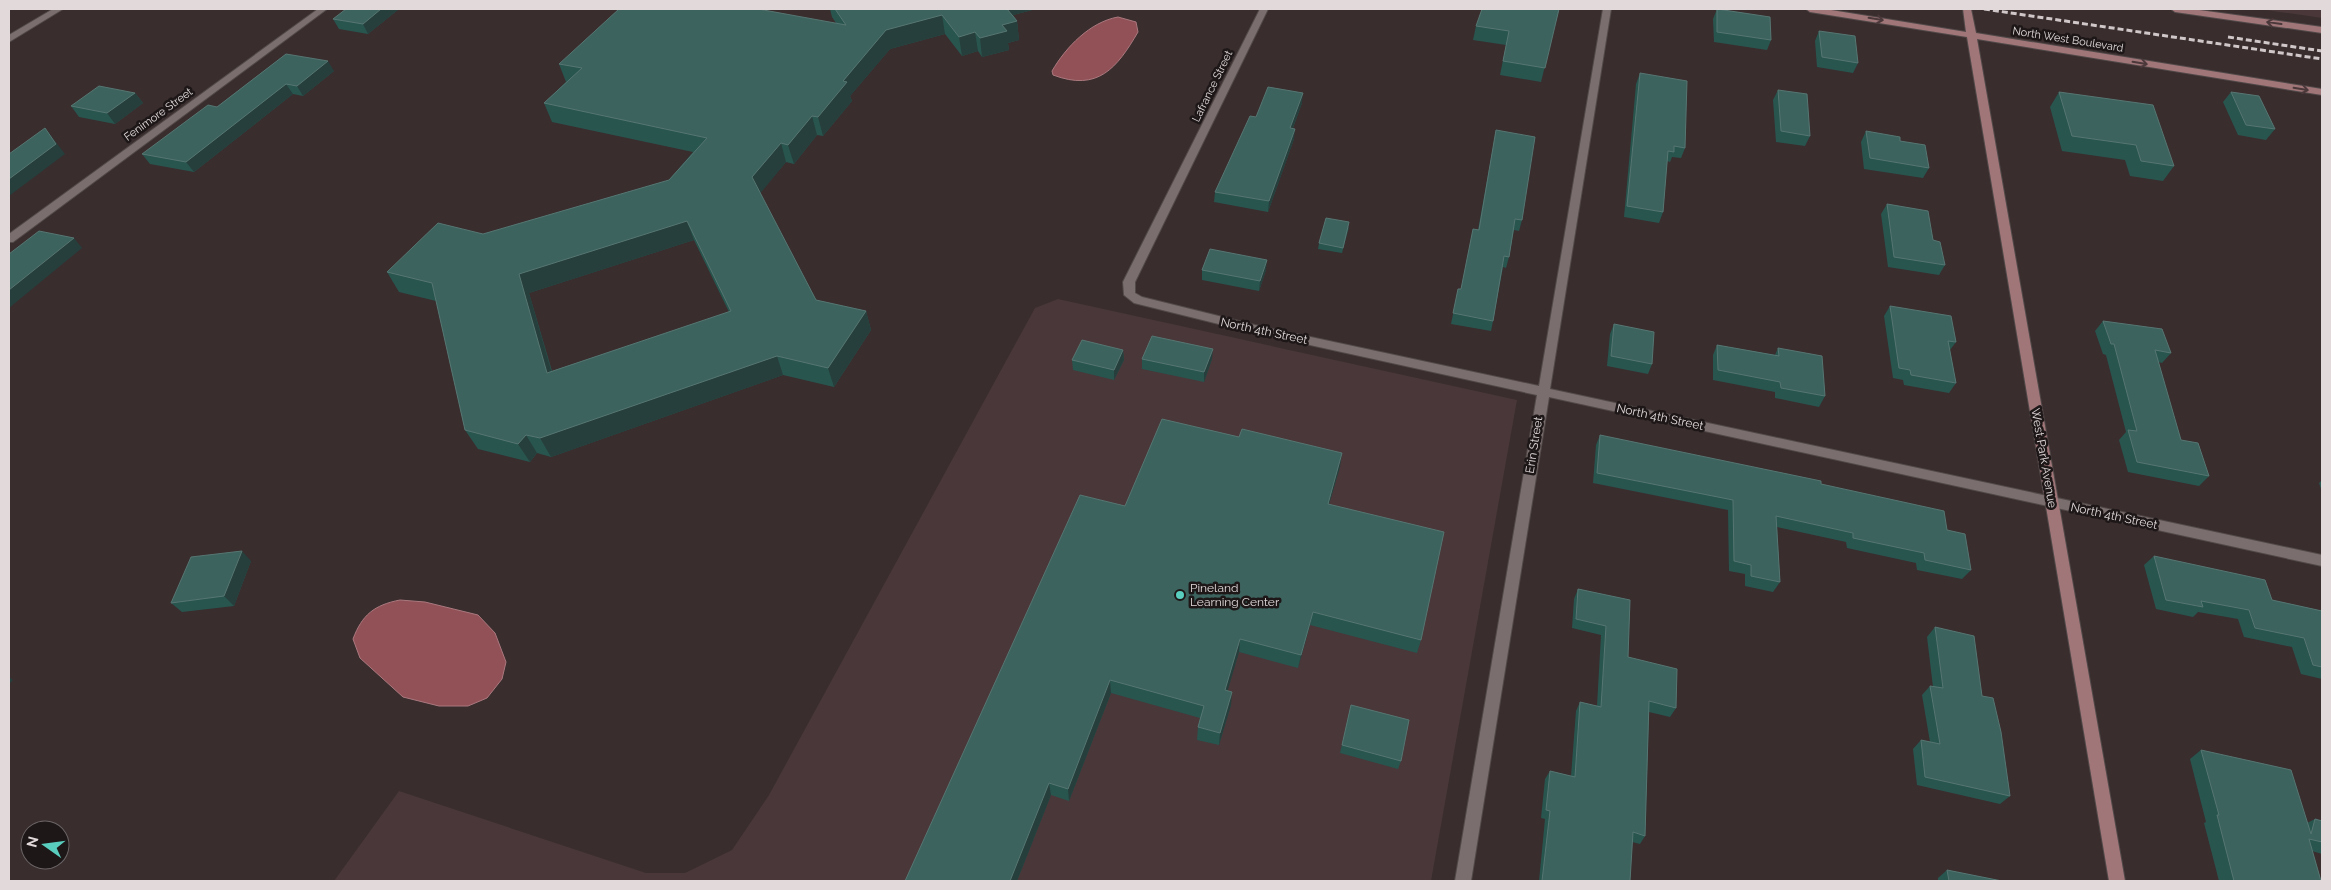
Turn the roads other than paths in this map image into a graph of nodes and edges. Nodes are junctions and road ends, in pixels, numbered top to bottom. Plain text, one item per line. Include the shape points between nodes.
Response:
1 (59, 9) edge
2 (323, 9) edge
3 (1264, 9) edge
4 (1607, 9) edge
5 (1810, 9) edge
6 (1967, 9) edge
7 (2175, 9) edge
8 (2322, 30) edge
9 (1971, 35) junction
10 (9, 40) edge
11 (2322, 92) edge
12 (1182, 175) joint
13 (9, 239) edge
14 (1543, 391) junction
15 (2052, 502) junction
16 (2322, 560) edge
17 (1464, 881) edge
18 (2117, 881) edge

1 - 10 street
2 - 13 street, Fenimore Street
3 - 12 street, Lafrance Street
4 - 14 street, Erin Street
5 -> 9 main road, North West Boulevard
6 - 9 main road, West Park Avenue
8 -> 7 main road
9 -> 11 main road, North West Boulevard
9 - 15 main road, West Park Avenue
12 - 14 street, North 4th Street via 1129,282 1130,294 1138,300 1255,329
14 - 15 street, North 4th Street
14 - 17 street, Erin Street
15 - 16 street, North 4th Street
15 - 18 main road, West Park Avenue

